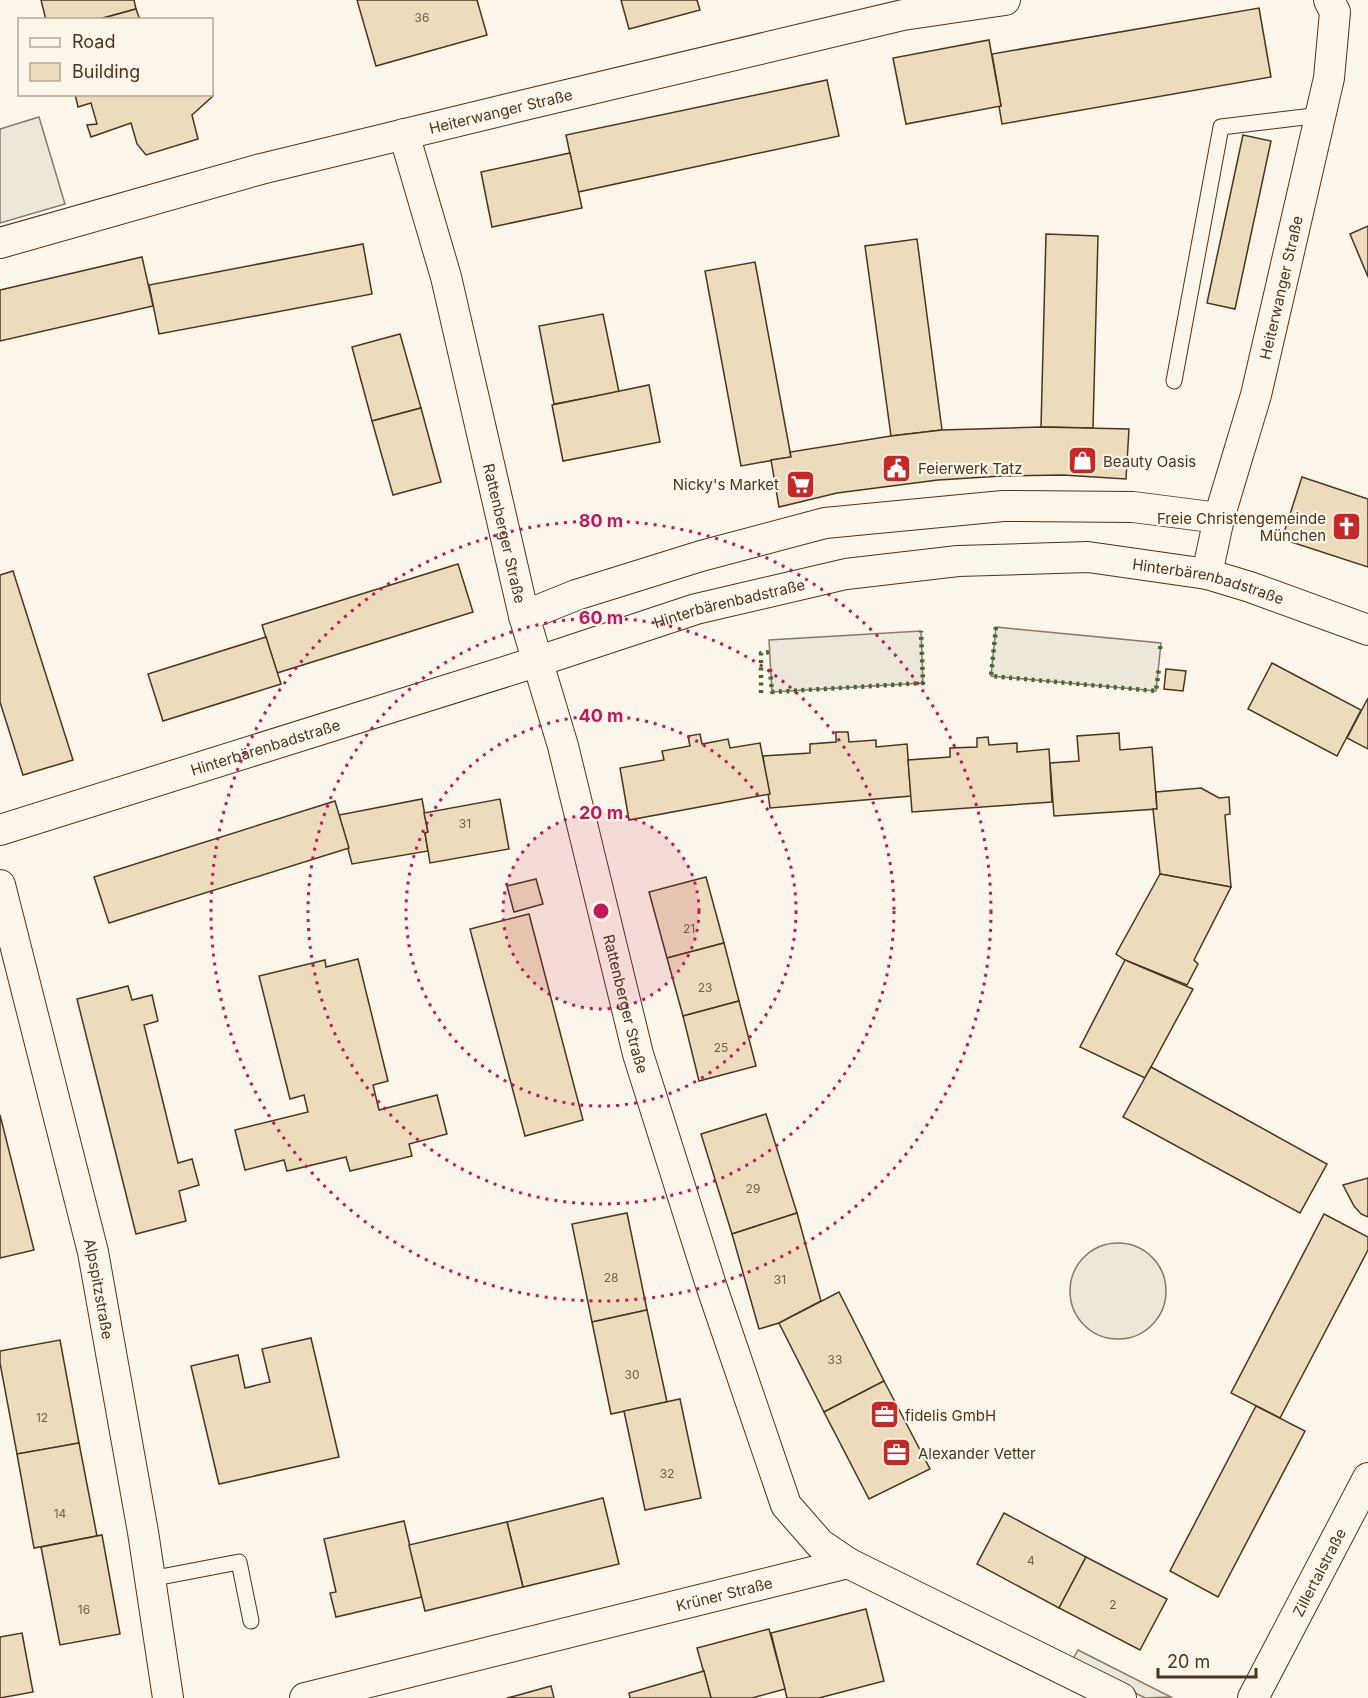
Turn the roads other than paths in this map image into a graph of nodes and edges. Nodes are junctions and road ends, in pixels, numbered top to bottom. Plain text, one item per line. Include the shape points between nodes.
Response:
1 (1005, 0) edge
2 (1329, 0) edge
3 (1321, 115) junction
4 (404, 134) junction
5 (0, 243) edge
6 (1174, 381) dead end
7 (1219, 518) junction
8 (1207, 574) junction
9 (524, 616) junction
10 (1368, 630) edge
11 (536, 662) junction
12 (0, 830) edge
13 (0, 885) edge
14 (1368, 1478) edge
15 (848, 1563) junction
16 (150, 1579) junction
17 (250, 1621) dead end
18 (343, 1694) edge
19 (168, 1698) edge
20 (305, 1698) edge
21 (1121, 1698) edge
22 (1253, 1698) edge

1 - 4 street, Heiterwanger Straße via 903,15
2 - 3 street, Heiterwanger Straße via 1335,12
3 - 6 lane via 1221,127
3 - 7 street, Heiterwanger Straße via 1256,396
4 - 5 street, Heiterwanger Straße via 261,169
4 - 9 street, Rattenberger Straße via 446,277
7 - 8 street, Heiterwanger Straße
7 - 9 street via 1133,507 1003,506 825,523 576,595
8 - 10 street, Hinterbärenbadstraße
8 - 11 street, Hinterbärenbadstraße via 1088,557 958,561 846,574 696,609
9 - 11 street, Rattenberger Straße
11 - 12 street, Hinterbärenbadstraße
11 - 15 street, Rattenberger Straße via 563,746 638,1054 786,1506 820,1544
13 - 16 street, Alpspitzstraße via 93,1252
14 - 22 street, Zillertalstraße
15 - 18 street, Krüner Straße
15 - 21 street
16 - 17 lane via 239,1562
16 - 19 street, Alpspitzstraße
18 - 20 street, Krüner Straße

